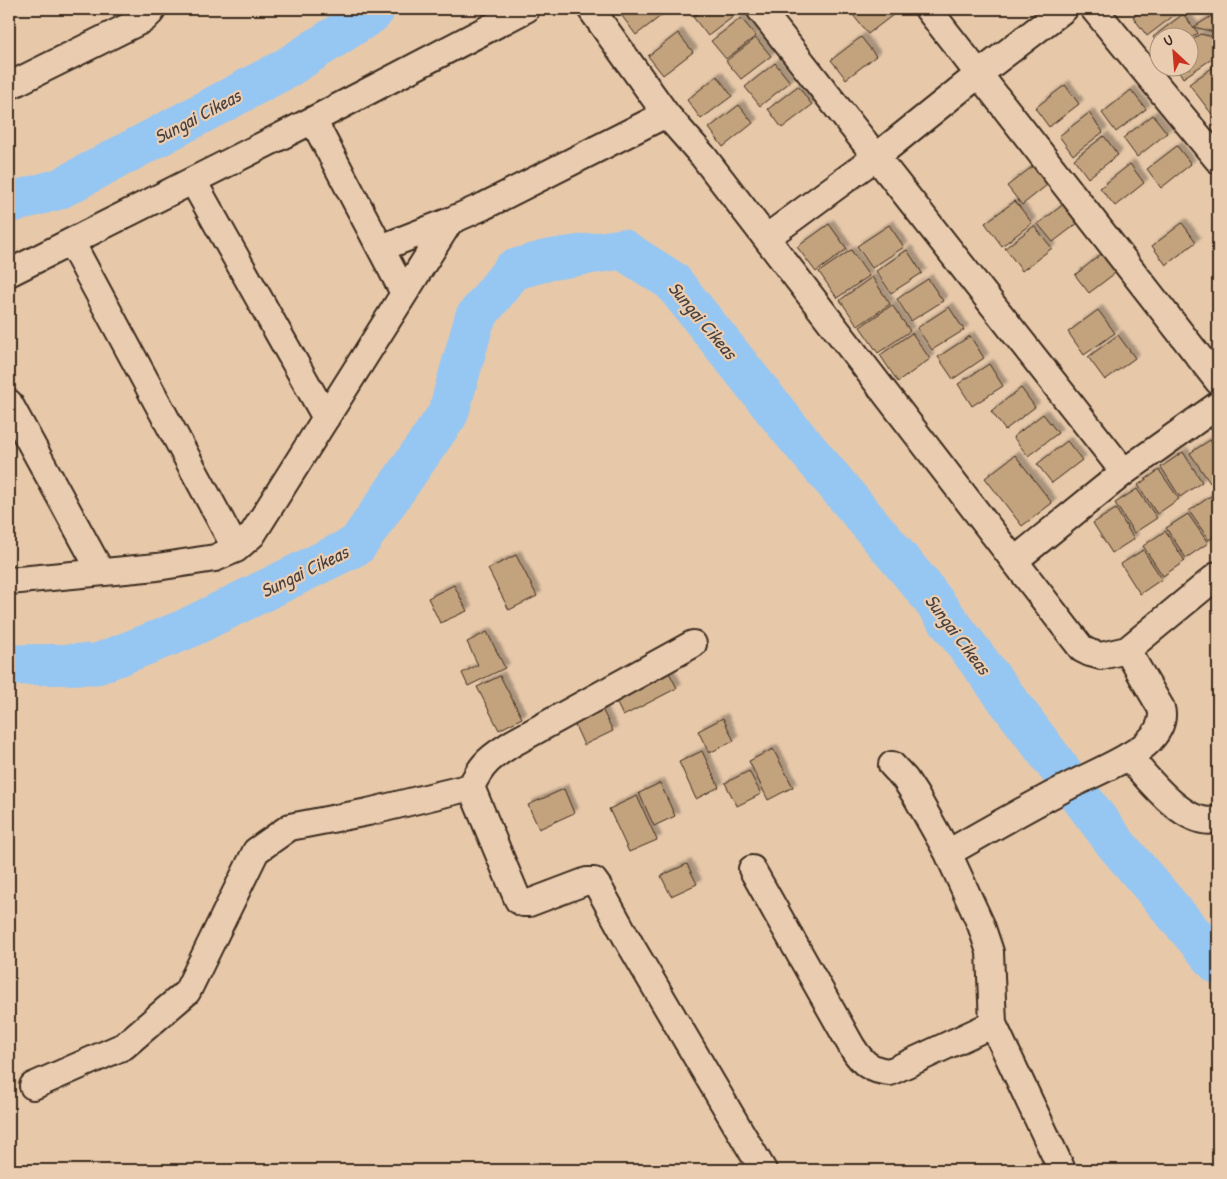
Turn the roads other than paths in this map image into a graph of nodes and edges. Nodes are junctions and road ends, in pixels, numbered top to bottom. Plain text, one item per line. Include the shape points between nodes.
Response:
1 (151, 9) edge
2 (526, 9) edge
3 (591, 9) edge
4 (760, 9) edge
5 (928, 9) edge
6 (1064, 9) edge
7 (1094, 9) edge
8 (980, 74) junction
9 (9, 86) edge
10 (666, 114) junction
11 (313, 120) junction
12 (876, 157) junction
13 (1218, 160) edge
14 (193, 181) junction
15 (450, 221) junction
16 (766, 238) junction
17 (71, 242) junction
18 (381, 248) junction
19 (9, 273) edge
20 (404, 293) junction
21 (1218, 381) edge
22 (9, 403) edge
23 (1218, 405) edge
24 (326, 418) junction
25 (1124, 472) junction
26 (236, 549) junction
27 (1014, 561) junction
28 (101, 572) junction
29 (1218, 575) edge
30 (9, 581) edge
31 (693, 644) dead end
32 (1127, 650) junction
33 (1122, 759) junction
34 (892, 765) dead end
35 (471, 787) junction
36 (1218, 818) edge
37 (948, 853) junction
38 (752, 869) dead end
39 (993, 1024) junction
40 (33, 1086) dead end
41 (763, 1170) edge
42 (1062, 1170) edge

1 - 9 street via 144,19
2 - 11 street
3 - 10 street
4 - 12 street
5 - 8 street
6 - 8 street
7 - 13 street
8 - 12 street
8 - 21 street
10 - 15 street
10 - 16 street
11 - 14 street
11 - 18 street
12 - 16 street
12 - 25 street
14 - 17 street
14 - 24 street
15 - 18 street
15 - 20 street
16 - 27 street
17 - 19 street
17 - 26 street
18 - 20 street
20 - 24 street
22 - 28 street
23 - 25 street
24 - 26 street via 252,535
25 - 27 street
26 - 28 street via 215,558
27 - 32 street via 1082,649 1101,656
28 - 30 street
29 - 32 street
31 - 35 street via 498,753 485,763
32 - 33 street via 1163,713 1158,731 1146,745
33 - 36 street via 1180,809 1199,820 1211,822
33 - 37 street via 1026,808
34 - 37 street via 916,796
35 - 40 street via 290,827 256,850 187,992 124,1046
35 - 41 street via 518,900 522,903 594,881
37 - 39 street via 982,925 990,952
38 - 39 street via 852,1047 860,1059 874,1070 890,1072
39 - 42 street

